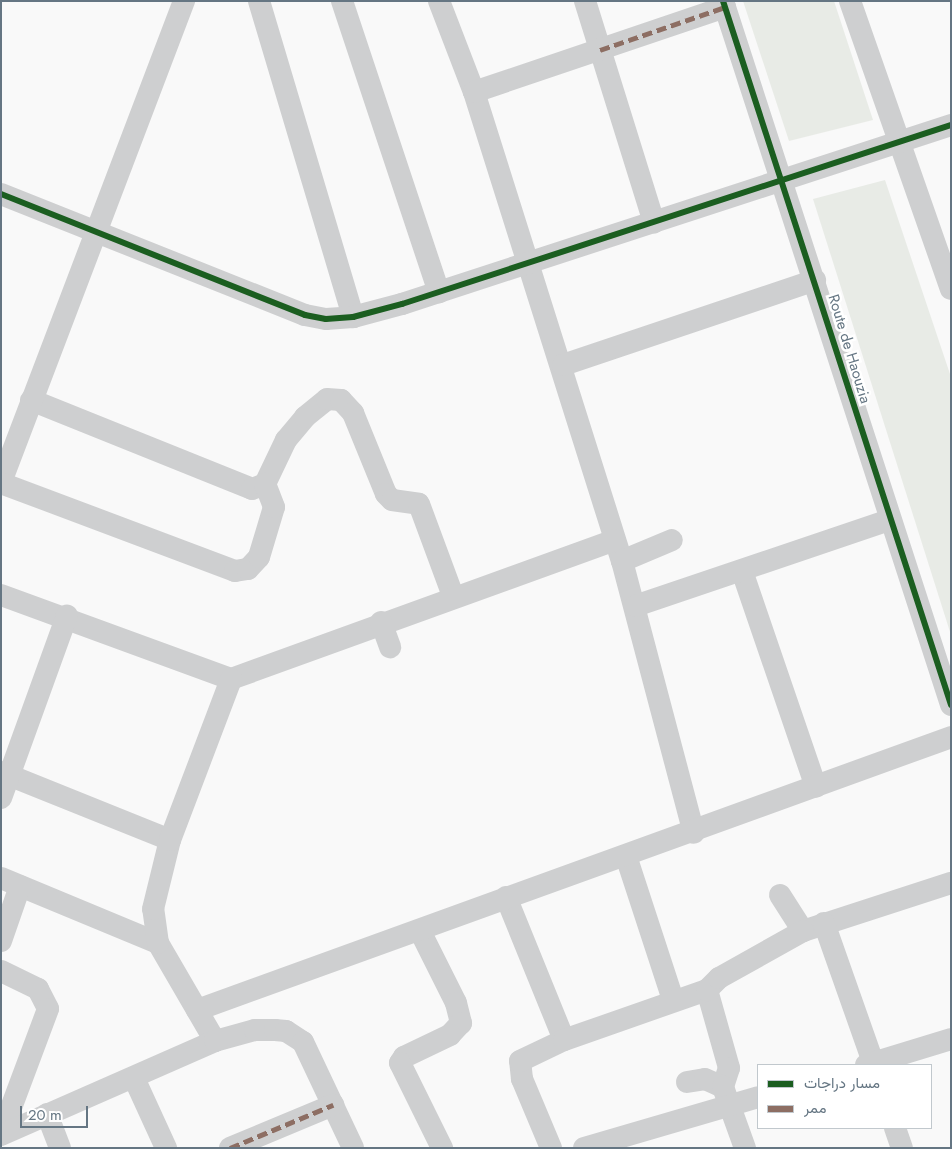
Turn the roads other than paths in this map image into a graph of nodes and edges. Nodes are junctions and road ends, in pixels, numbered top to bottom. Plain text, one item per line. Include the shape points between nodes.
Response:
1 (184, 1) edge
2 (259, 1) edge
3 (342, 1) edge
4 (439, 1) edge
5 (585, 1) edge
6 (850, 1) edge
7 (724, 4) edge
8 (600, 50) junction
9 (474, 92) junction
10 (951, 125) edge
11 (899, 142) junction
12 (783, 182) junction
13 (1, 194) edge
14 (654, 223) junction
15 (98, 232) junction
16 (529, 263) junction
17 (814, 280) junction
18 (951, 289) edge
19 (439, 292) junction
20 (353, 317) junction
21 (563, 364) junction
22 (31, 400) junction
23 (1, 482) edge
24 (265, 484) junction
25 (889, 520) junction
26 (672, 540) dead end
27 (618, 551) junction
28 (742, 571) junction
29 (1, 595) edge
30 (453, 596) junction
31 (635, 606) junction
32 (67, 616) junction
33 (381, 622) junction
34 (390, 647) dead end
35 (231, 679) junction
36 (951, 705) edge
37 (951, 737) edge
38 (5, 774) edge
39 (816, 787) junction
40 (1, 798) edge
41 (694, 834) junction
42 (170, 840) junction
43 (626, 856) junction
44 (11, 882) edge
45 (951, 883) edge
46 (780, 895) dead end
47 (506, 897) junction
48 (824, 923) junction
49 (420, 930) junction
50 (803, 931) junction
51 (1, 941) edge
52 (158, 943) junction
53 (1, 971) edge
54 (706, 990) junction
55 (673, 1000) junction
56 (197, 1010) junction
57 (951, 1039) edge
58 (564, 1040) junction
59 (215, 1041) junction
60 (871, 1064) edge
61 (874, 1064) edge
62 (134, 1078) junction
63 (687, 1082) dead end
64 (727, 1096) junction
65 (757, 1097) edge
66 (333, 1105) junction
67 (47, 1114) junction
68 (895, 1129) edge
69 (1, 1135) edge
70 (60, 1148) edge
71 (166, 1148) edge
72 (230, 1148) edge
73 (353, 1148) edge
74 (442, 1148) edge
75 (551, 1148) edge
76 (584, 1148) edge
77 (745, 1148) edge
78 (902, 1148) edge

1 - 15 street
2 - 20 street
3 - 19 street
4 - 9 street
5 - 8 street
6 - 11 street
7 - 8 street
7 - 12 street, Route de Haouzia
8 - 9 street
8 - 14 street
9 - 16 street
10 - 11 street
11 - 12 street
11 - 18 street
12 - 14 street
12 - 17 street, Route de Haouzia
13 - 15 street
14 - 16 street
15 - 20 street via 305,315
15 - 22 street
16 - 19 street
16 - 21 street
17 - 21 street
17 - 25 street, Route de Haouzia
19 - 20 street
21 - 27 street
22 - 23 street
22 - 24 street via 236,484 252,489
23 - 24 street via 235,572 248,569 259,557 274,507
24 - 30 street via 286,440 304,417 326,399 346,402 380,486 392,500 419,504
25 - 28 street
25 - 36 street, Route de Haouzia
26 - 27 street
27 - 30 street
27 - 31 street
28 - 31 street
28 - 39 street
29 - 32 street
30 - 33 street
31 - 41 street
32 - 35 street
32 - 38 street
33 - 34 street
33 - 35 street
35 - 42 street
37 - 39 street
38 - 40 street
38 - 42 street
39 - 41 street
41 - 43 street
42 - 52 street via 152,910
43 - 47 street
43 - 55 street
44 - 51 street
44 - 52 street
45 - 48 street
46 - 50 street
47 - 49 street
47 - 58 street
48 - 50 street
48 - 60 street
49 - 56 street
49 - 74 street via 456,1003 461,1023 450,1036 404,1057 400,1063
50 - 54 street via 719,978
52 - 56 street
53 - 69 street via 38,989 48,1009
54 - 55 street
54 - 64 street via 727,1059
55 - 58 street
56 - 59 street
57 - 61 street
58 - 75 street via 524,1058 518,1065
59 - 62 street
59 - 66 street via 255,1030 286,1031 303,1042
62 - 67 street
62 - 71 street
63 - 64 street via 705,1079
64 - 65 street
64 - 76 street
64 - 77 street
66 - 72 street
66 - 73 street
67 - 69 street
67 - 70 street
68 - 78 street

